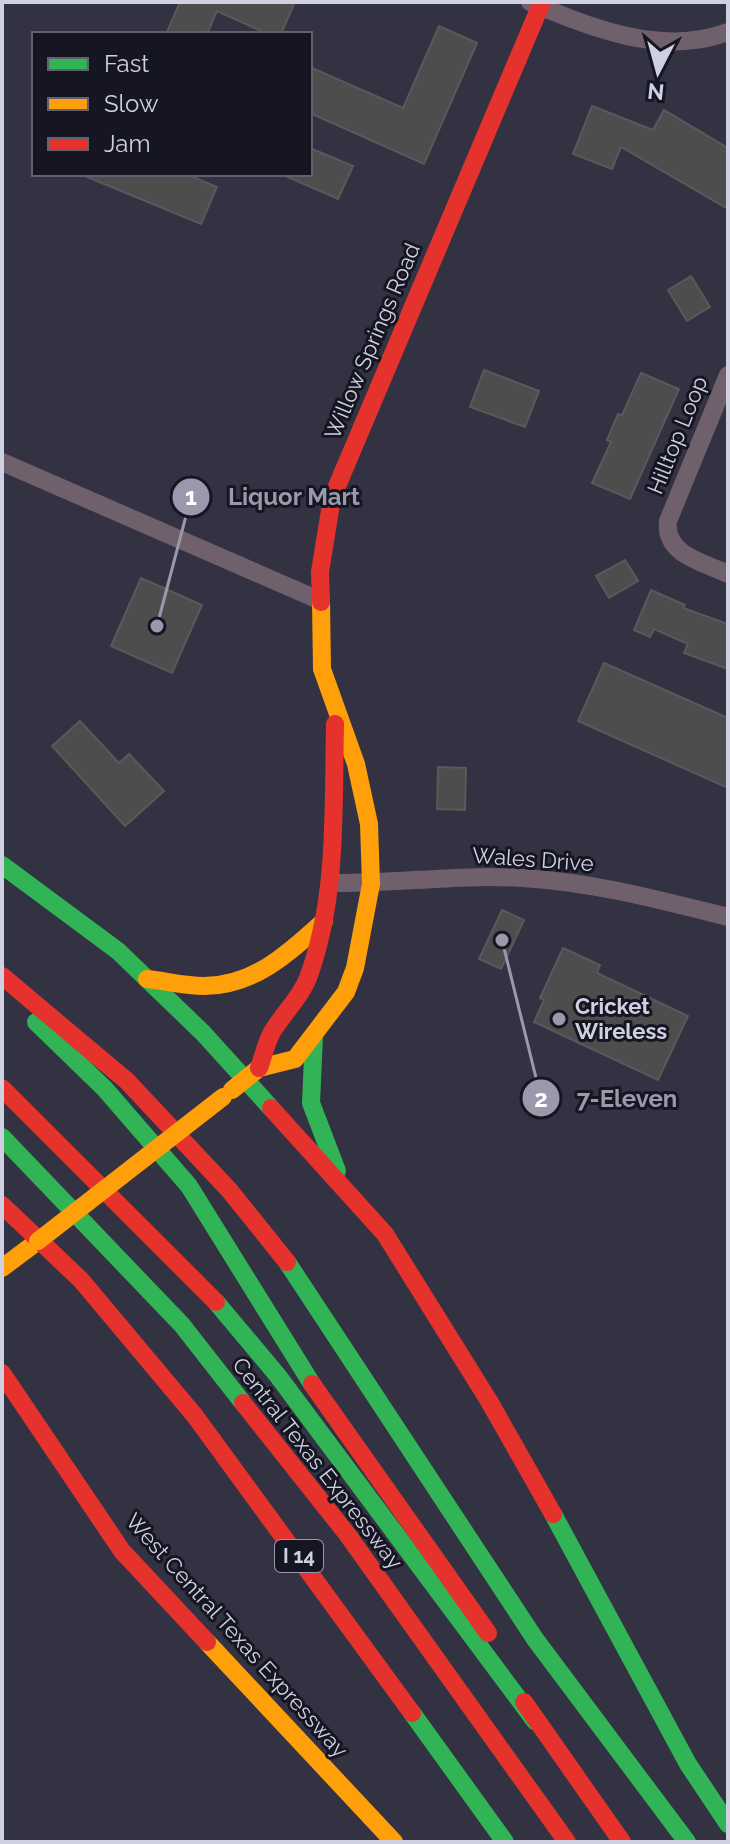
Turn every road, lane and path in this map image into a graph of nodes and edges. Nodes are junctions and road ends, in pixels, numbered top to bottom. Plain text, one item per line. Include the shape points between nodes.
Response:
1 (538, 3) edge
2 (728, 32) edge
3 (728, 375) edge
4 (2, 462) edge
5 (728, 574) edge
6 (321, 601) junction
7 (336, 714) junction
8 (2, 865) edge
9 (331, 883) junction
10 (371, 884) junction
11 (728, 917) edge
12 (324, 921) junction
13 (2, 976) edge
14 (147, 979) junction
15 (2, 990) edge
16 (314, 1034) junction
17 (252, 1074) junction
18 (2, 1088) edge
19 (2, 1137) edge
20 (343, 1186) junction
21 (2, 1205) edge
22 (2, 1268) edge
23 (2, 1373) edge
24 (535, 1721) junction
25 (728, 1824) edge
26 (394, 1842) edge
27 (505, 1842) edge
28 (567, 1842) edge
29 (622, 1842) edge
30 (687, 1842) edge

1 - 2 street via 645,40 701,41
1 - 6 main road, Willow Springs Road via 332,498 322,549
3 - 5 street, Hilltop Loop via 667,530 679,551
4 - 6 street
6 - 7 main road, Willow Springs Road via 322,669
7 - 9 main road, Willow Springs Road
7 - 10 main road, Willow Springs Road via 356,764 366,809
8 - 14 main road via 118,951
9 - 10 street, Wales Drive
9 - 12 main road, Willow Springs Road
10 - 11 street, Wales Drive via 471,877 562,881
10 - 16 main road, Willow Springs Road via 346,992
12 - 14 main road via 276,964 246,980 208,986
12 - 17 main road, Willow Springs Road via 307,981
13 - 30 main road via 127,1081 282,1254 535,1639
14 - 17 main road
15 - 24 main road via 105,1089 189,1186 294,1359 486,1629
16 - 17 main road, Willow Springs Road via 295,1059
16 - 20 main road via 311,1103
17 - 20 main road
17 - 22 main road, bridge
18 - 24 main road via 202,1286 278,1376
19 - 28 main road, Central Texas Expressway / I 14 via 192,1337 347,1534
20 - 25 main road via 385,1234 489,1401 688,1764
21 - 27 main road, I 14 via 81,1280 195,1416
23 - 26 main road, West Central Texas Expressway via 122,1551
24 - 29 main road

